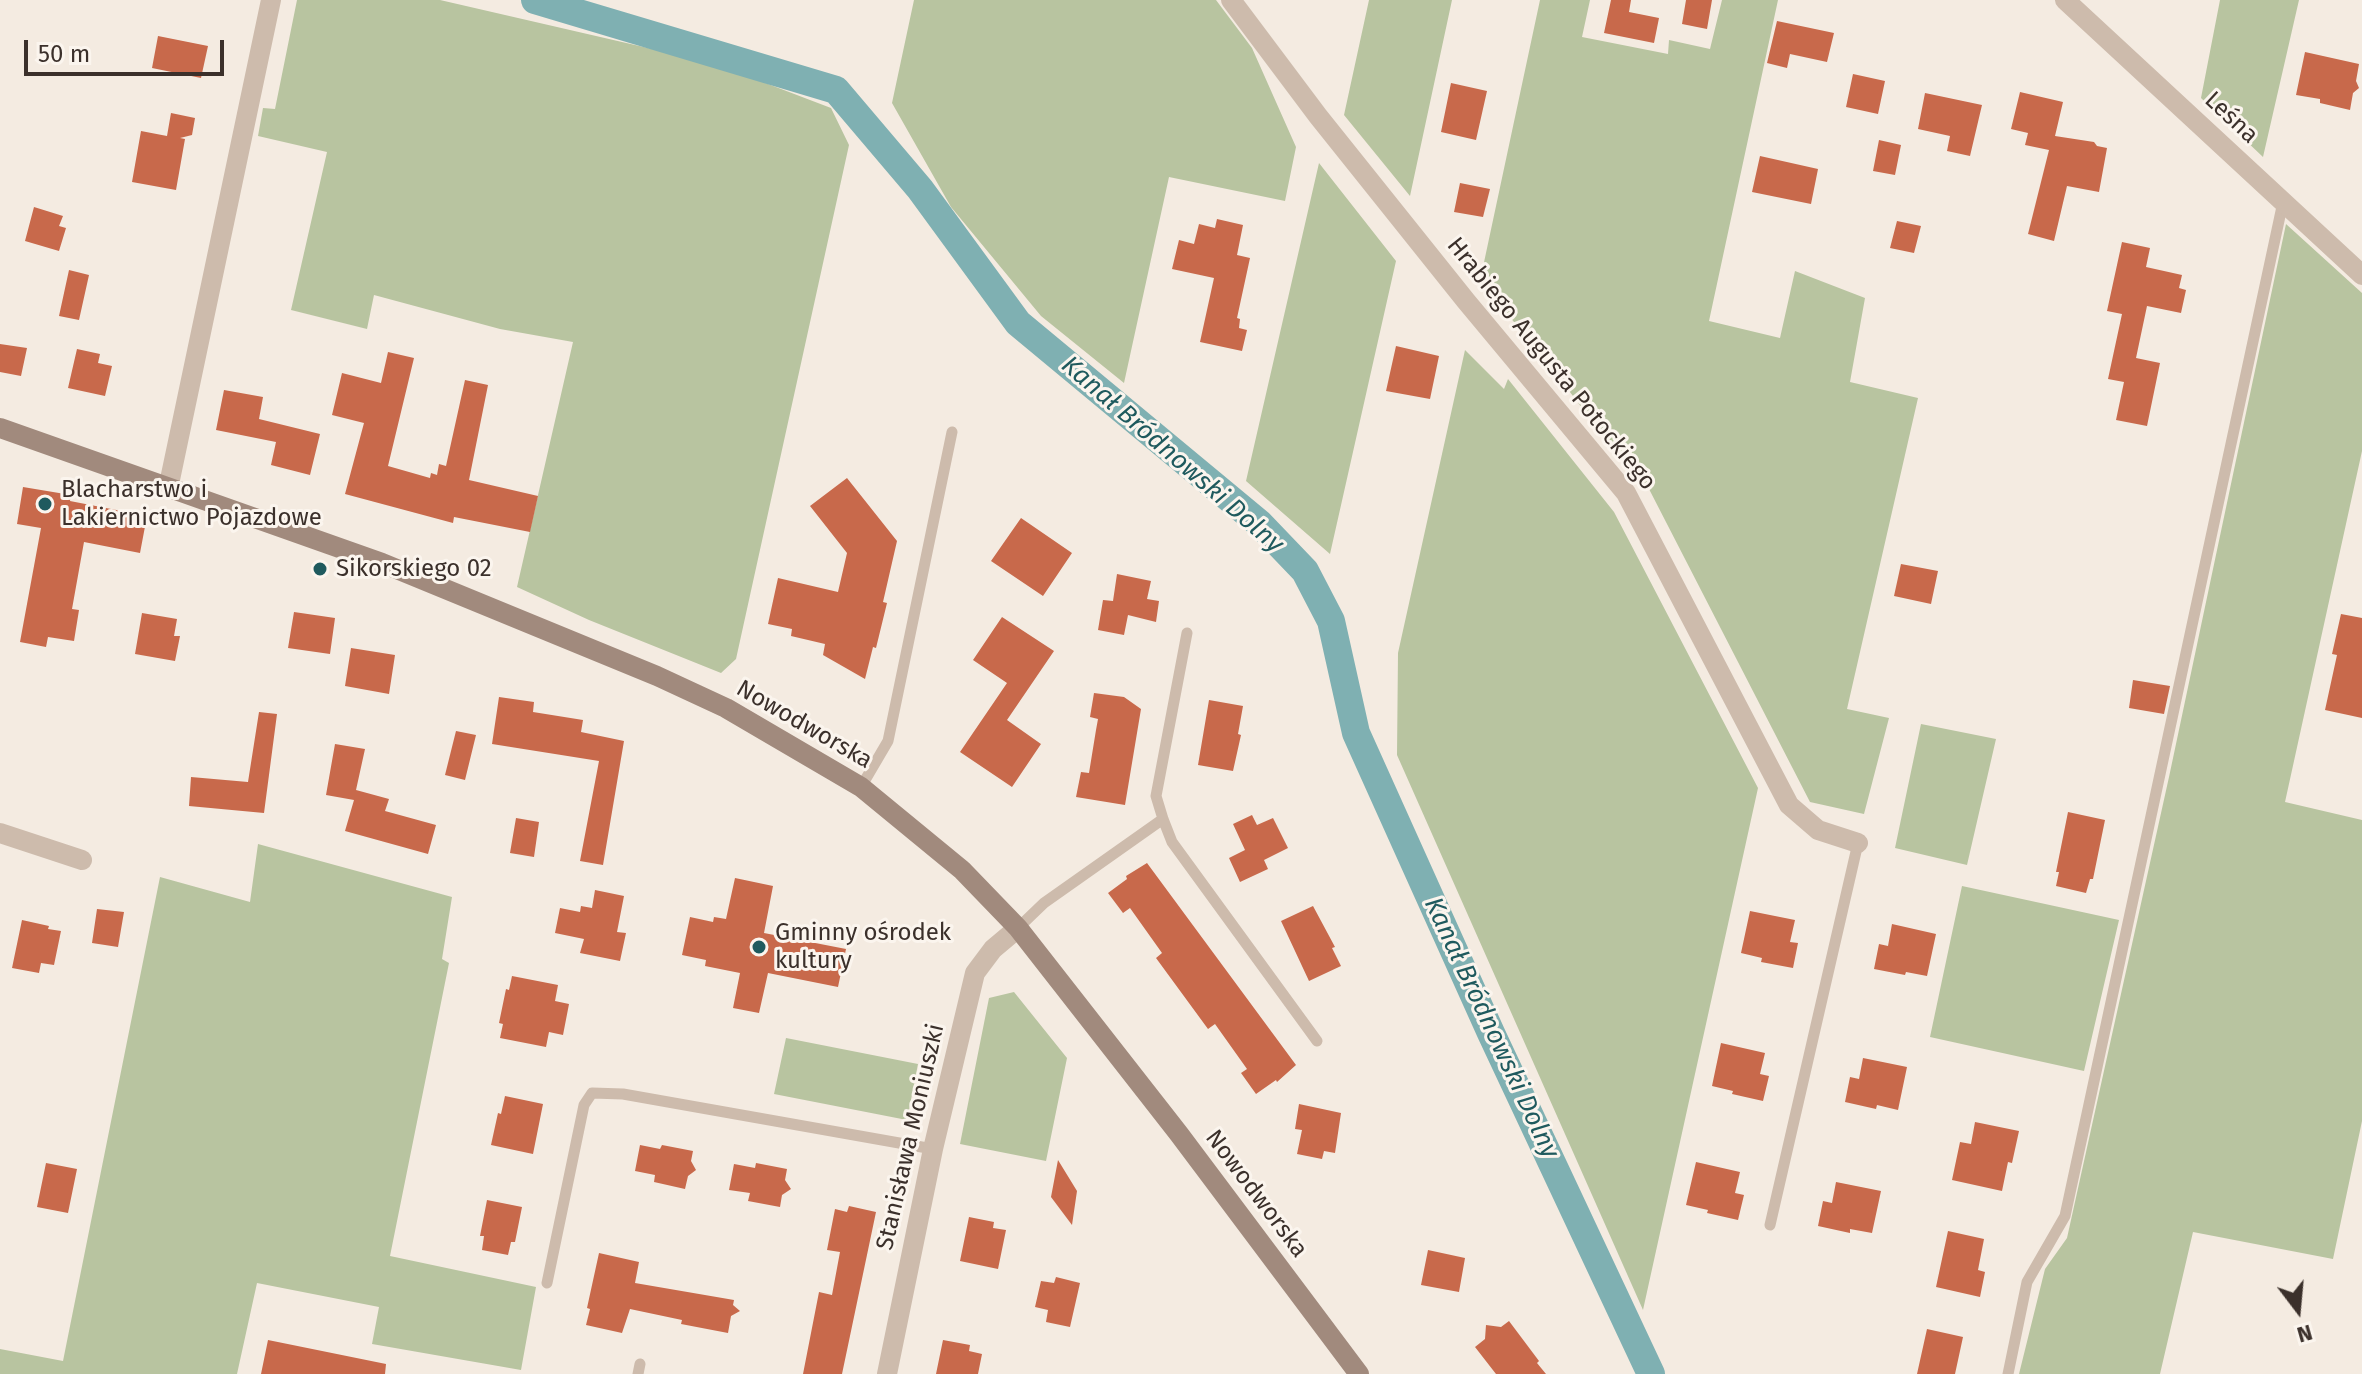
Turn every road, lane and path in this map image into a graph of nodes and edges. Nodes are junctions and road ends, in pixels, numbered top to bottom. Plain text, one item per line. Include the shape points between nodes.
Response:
1 (271, 0) edge
2 (1231, 0) edge
3 (2065, 0) edge
4 (2283, 202) junction
5 (2362, 275) edge
6 (0, 428) edge
7 (952, 432) dead end
8 (168, 489) junction
9 (1187, 633) dead end
10 (861, 787) junction
11 (1163, 819) junction
12 (0, 833) edge
13 (1858, 843) joint
14 (82, 860) dead end
15 (1018, 928) junction
16 (1317, 1041) dead end
17 (933, 1149) junction
18 (1770, 1225) dead end
19 (547, 1283) dead end
20 (887, 1374) edge
21 (1359, 1374) edge
22 (2008, 1374) edge

1 - 8 street
2 - 13 street, Hrabiego Augusta Potockiego via 1466,301 1626,493 1789,805 1818,830
3 - 4 street, Leśna
4 - 5 street, Leśna
4 - 22 lane via 2065,1216 2027,1282
6 - 8 main road, Nowodworska
7 - 10 lane via 888,741
8 - 10 main road, Nowodworska via 382,563 657,676 726,708
9 - 11 lane via 1156,796
10 - 15 main road, Nowodworska via 962,870
11 - 15 lane via 1044,903
11 - 16 lane via 1172,842
12 - 14 street
13 - 18 lane
15 - 17 street, Stanisława Moniuszki via 975,973
15 - 21 main road, Nowodworska
17 - 19 lane via 623,1094 592,1093 584,1105
17 - 20 street, Stanisława Moniuszki

